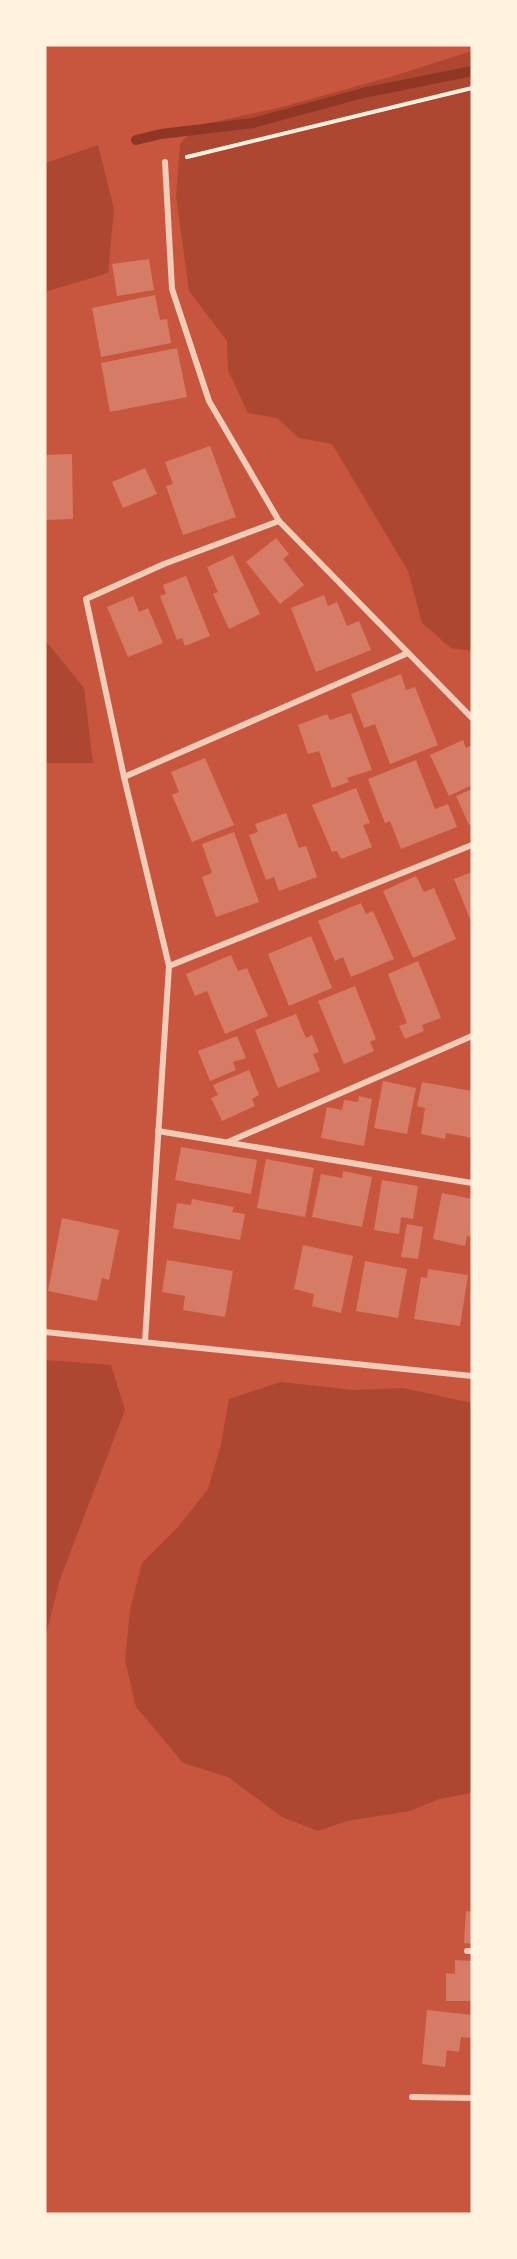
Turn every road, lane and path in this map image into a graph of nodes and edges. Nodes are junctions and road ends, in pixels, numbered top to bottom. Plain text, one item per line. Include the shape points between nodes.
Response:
1 (472, 88) edge
2 (165, 162) joint
3 (279, 520) junction
4 (408, 653) junction
5 (472, 718) edge
6 (124, 777) junction
7 (472, 845) edge
8 (169, 966) junction
9 (472, 1035) edge
10 (158, 1131) junction
11 (226, 1142) junction
12 (472, 1183) edge
13 (45, 1332) edge
14 (145, 1341) junction
15 (472, 1376) edge
16 (412, 2097) dead end
17 (472, 2098) edge

1 - 2 path
2 - 3 street via 172,289 209,401
3 - 4 street
3 - 6 street via 86,599
4 - 5 street
4 - 6 street
6 - 8 street
7 - 8 street
8 - 10 street
9 - 11 street
10 - 11 street
10 - 14 street
11 - 12 street
13 - 14 street
14 - 15 street
16 - 17 street

